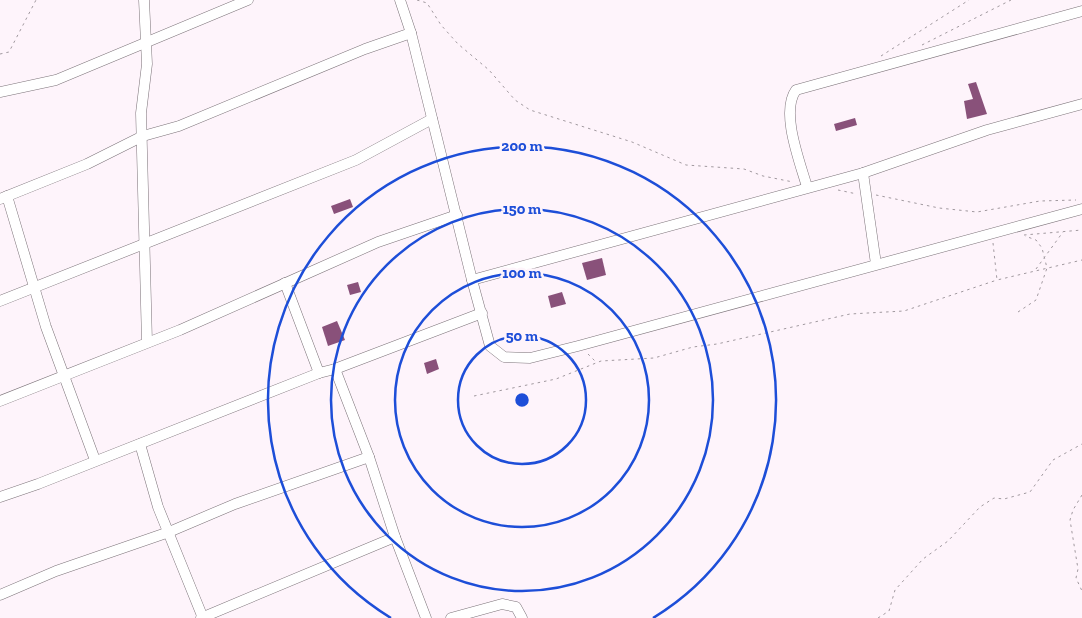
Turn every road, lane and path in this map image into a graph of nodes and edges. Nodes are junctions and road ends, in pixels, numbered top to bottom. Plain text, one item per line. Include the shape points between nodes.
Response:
1 (36, 0) edge
2 (144, 0) edge
3 (248, 0) edge
4 (400, 0) edge
5 (417, 0) edge
6 (968, 0) edge
7 (1011, 0) edge
8 (1082, 11) edge
9 (411, 33) junction
10 (148, 43) junction
11 (918, 46) dead end
12 (0, 54) edge
13 (877, 58) dead end
14 (0, 92) edge
15 (1082, 104) edge
16 (432, 119) junction
17 (143, 136) junction
18 (632, 142) dead end
19 (863, 173) junction
20 (807, 187) junction
21 (4, 197) edge
22 (1082, 209) edge
23 (457, 215) junction
24 (1082, 230) edge
25 (1064, 232) junction
26 (1024, 235) junction
27 (978, 236) junction
28 (1016, 236) dead end
29 (145, 243) junction
30 (1045, 257) junction
31 (1082, 260) edge
32 (876, 264) junction
33 (1047, 268) junction
34 (1035, 271) junction
35 (472, 280) junction
36 (997, 280) junction
37 (285, 283) junction
38 (34, 288) junction
39 (0, 301) edge
40 (1018, 312) dead end
41 (482, 314) junction
42 (147, 342) junction
43 (578, 346) junction
44 (597, 362) junction
45 (335, 369) junction
46 (319, 373) junction
47 (63, 377) junction
48 (474, 396) dead end
49 (0, 401) edge
50 (140, 444) junction
51 (1082, 444) edge
52 (369, 457) junction
53 (96, 460) junction
54 (1082, 495) edge
55 (0, 497) edge
56 (169, 532) junction
57 (395, 536) junction
58 (1082, 591) edge
59 (0, 595) edge
60 (202, 618) edge
61 (426, 618) edge
62 (451, 618) edge
63 (522, 618) edge
64 (878, 618) edge

1 - 12 path via 9,52
2 - 10 street
3 - 10 street
4 - 9 street
5 - 18 path via 426,3 458,44 490,70 515,100 530,110
6 - 13 path
7 - 11 path
8 - 20 street via 796,90 791,97 790,113
9 - 16 street
9 - 17 street via 179,126
10 - 14 street via 56,80
10 - 17 street via 146,90 141,113
15 - 19 street via 987,130
16 - 23 street
16 - 29 street via 356,160
17 - 21 street via 87,164
17 - 29 street
19 - 20 street
19 - 32 street
20 - 35 street
21 - 38 street
22 - 27 street
23 - 35 street
23 - 37 street via 378,242
24 - 25 path
25 - 26 path
25 - 30 path
26 - 28 path
26 - 30 path via 1036,240
27 - 32 street
27 - 36 path via 993,238
29 - 38 street
29 - 42 street
30 - 33 path
30 - 34 path
31 - 33 path
32 - 43 street
33 - 34 path
33 - 40 path via 1036,300
34 - 36 path
35 - 41 street
36 - 44 path via 904,311 850,314 717,344 693,346 654,358
37 - 42 street
37 - 46 street
38 - 39 street
38 - 47 street
41 - 43 street via 490,346 504,358 530,358
41 - 45 street
42 - 47 street
43 - 44 path
44 - 48 path via 556,379
45 - 46 street
45 - 52 street
46 - 50 street
47 - 49 street
47 - 53 street
50 - 53 street
50 - 56 street via 151,486
51 - 64 path via 1053,460 1030,492 1004,499 994,498 980,507 895,590 889,611
52 - 56 street via 235,504
52 - 57 street
53 - 55 street
54 - 58 path via 1070,520 1078,569 1076,578
56 - 59 street via 56,571
56 - 60 street
57 - 60 street
57 - 61 street
62 - 63 street via 502,604 516,607

